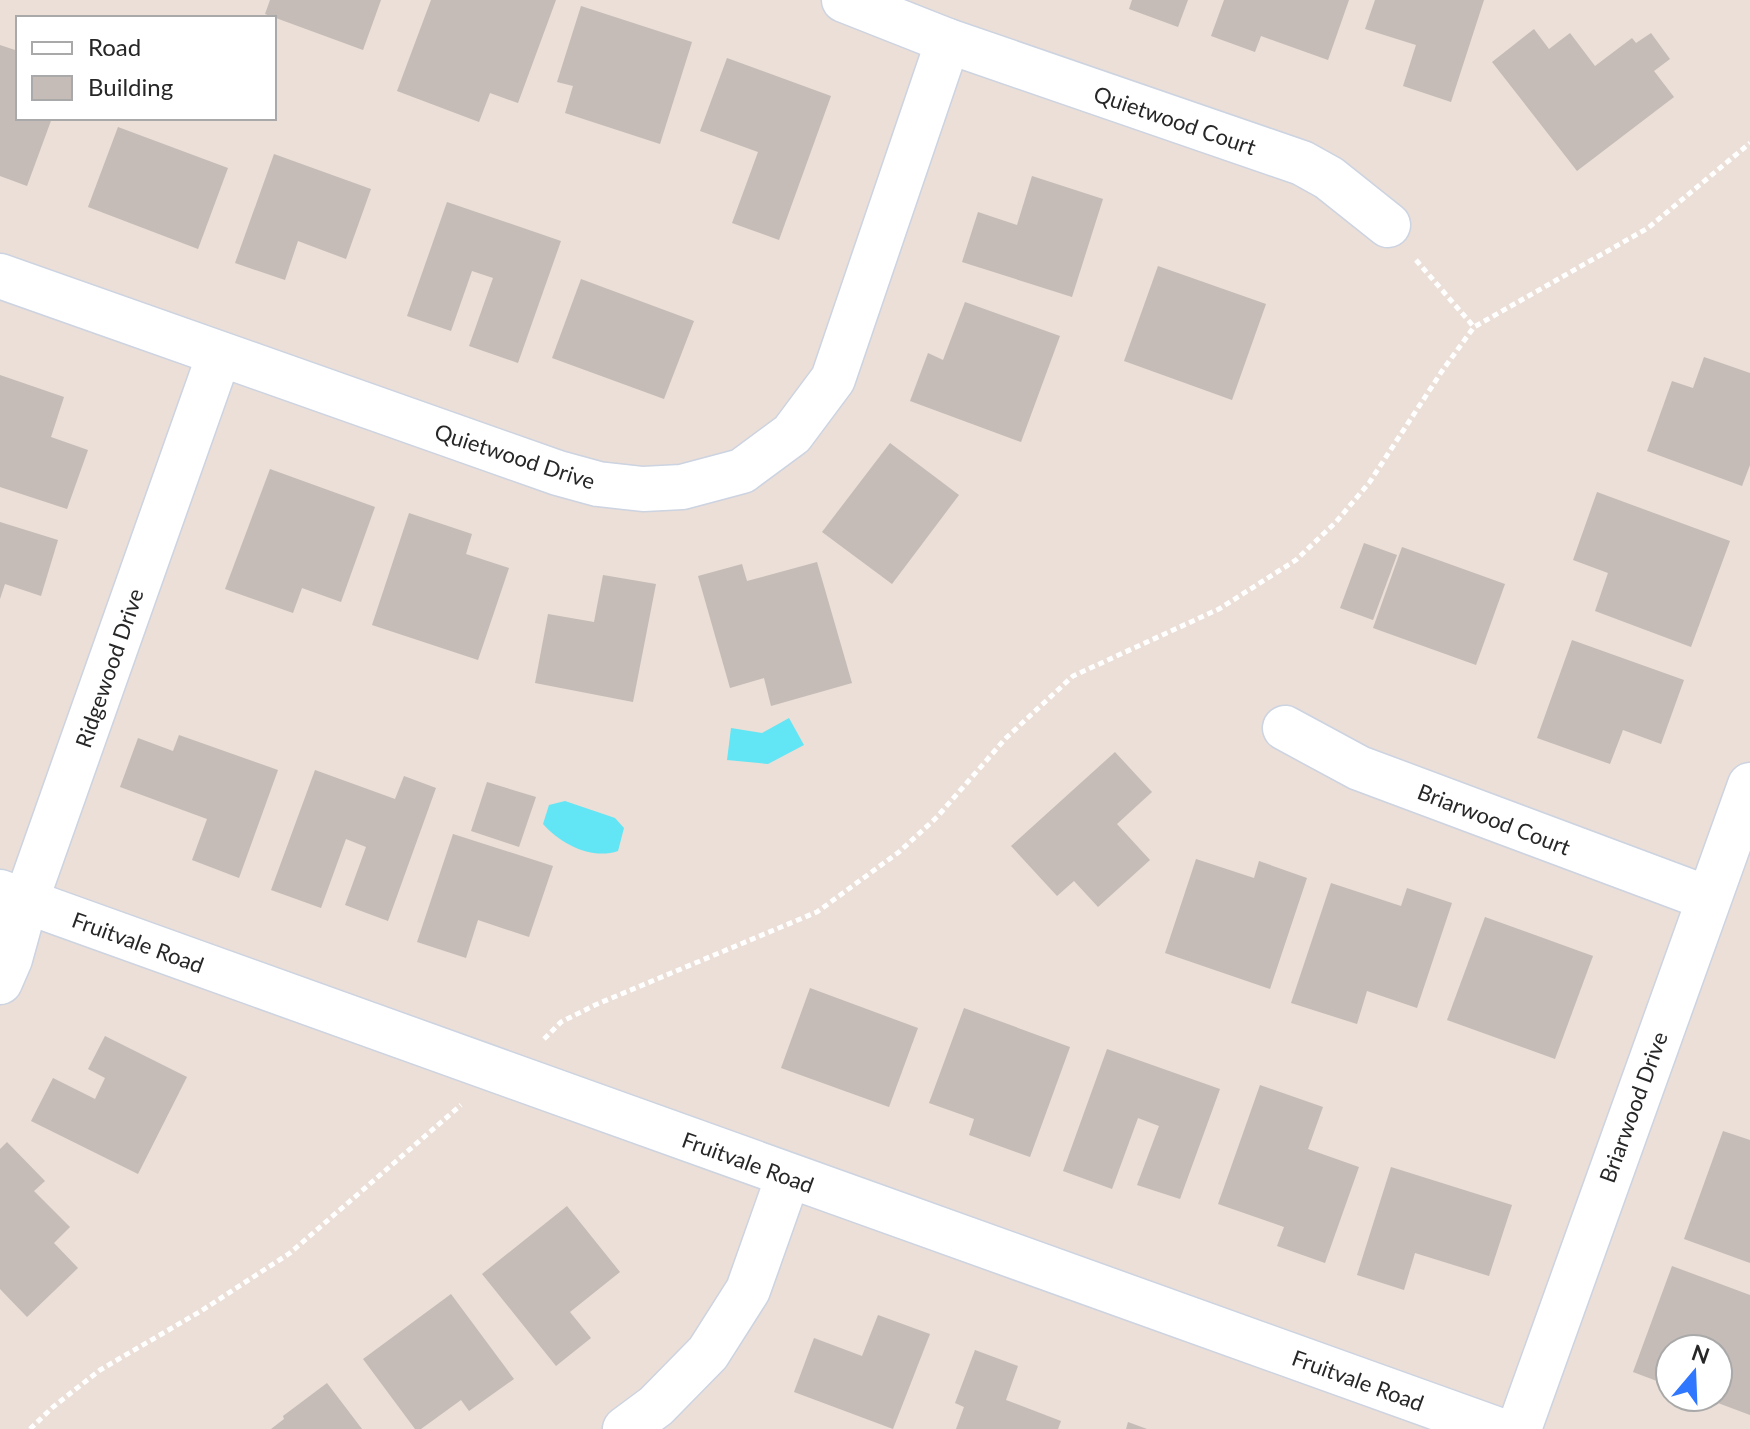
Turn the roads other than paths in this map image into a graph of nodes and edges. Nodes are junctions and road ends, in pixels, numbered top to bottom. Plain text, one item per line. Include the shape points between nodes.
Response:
1 (844, 0) edge
2 (948, 41) junction
3 (1388, 225) road end
4 (0, 276) edge
5 (219, 355) junction
6 (1285, 728) dead end
7 (1750, 785) edge
8 (13, 897) edge
9 (1707, 898) junction
10 (0, 982) edge
11 (788, 1177) junction
12 (625, 1429) edge
13 (1496, 1429) edge
14 (1519, 1429) edge

1 - 2 street
2 - 3 street, Quietwood Court via 1302,163
2 - 5 street, Quietwood Drive via 833,379 792,434 742,471 682,487 598,484
4 - 5 street, Quietwood Drive
5 - 8 street, Ridgewood Drive
6 - 9 street, Briarwood Court via 1359,768
7 - 9 street, Briarwood Drive
8 - 10 street, Ridgewood Drive via 10,959
8 - 11 street, Fruitvale Road
9 - 14 street, Briarwood Drive
11 - 12 street via 748,1290 708,1353
11 - 13 street, Fruitvale Road

